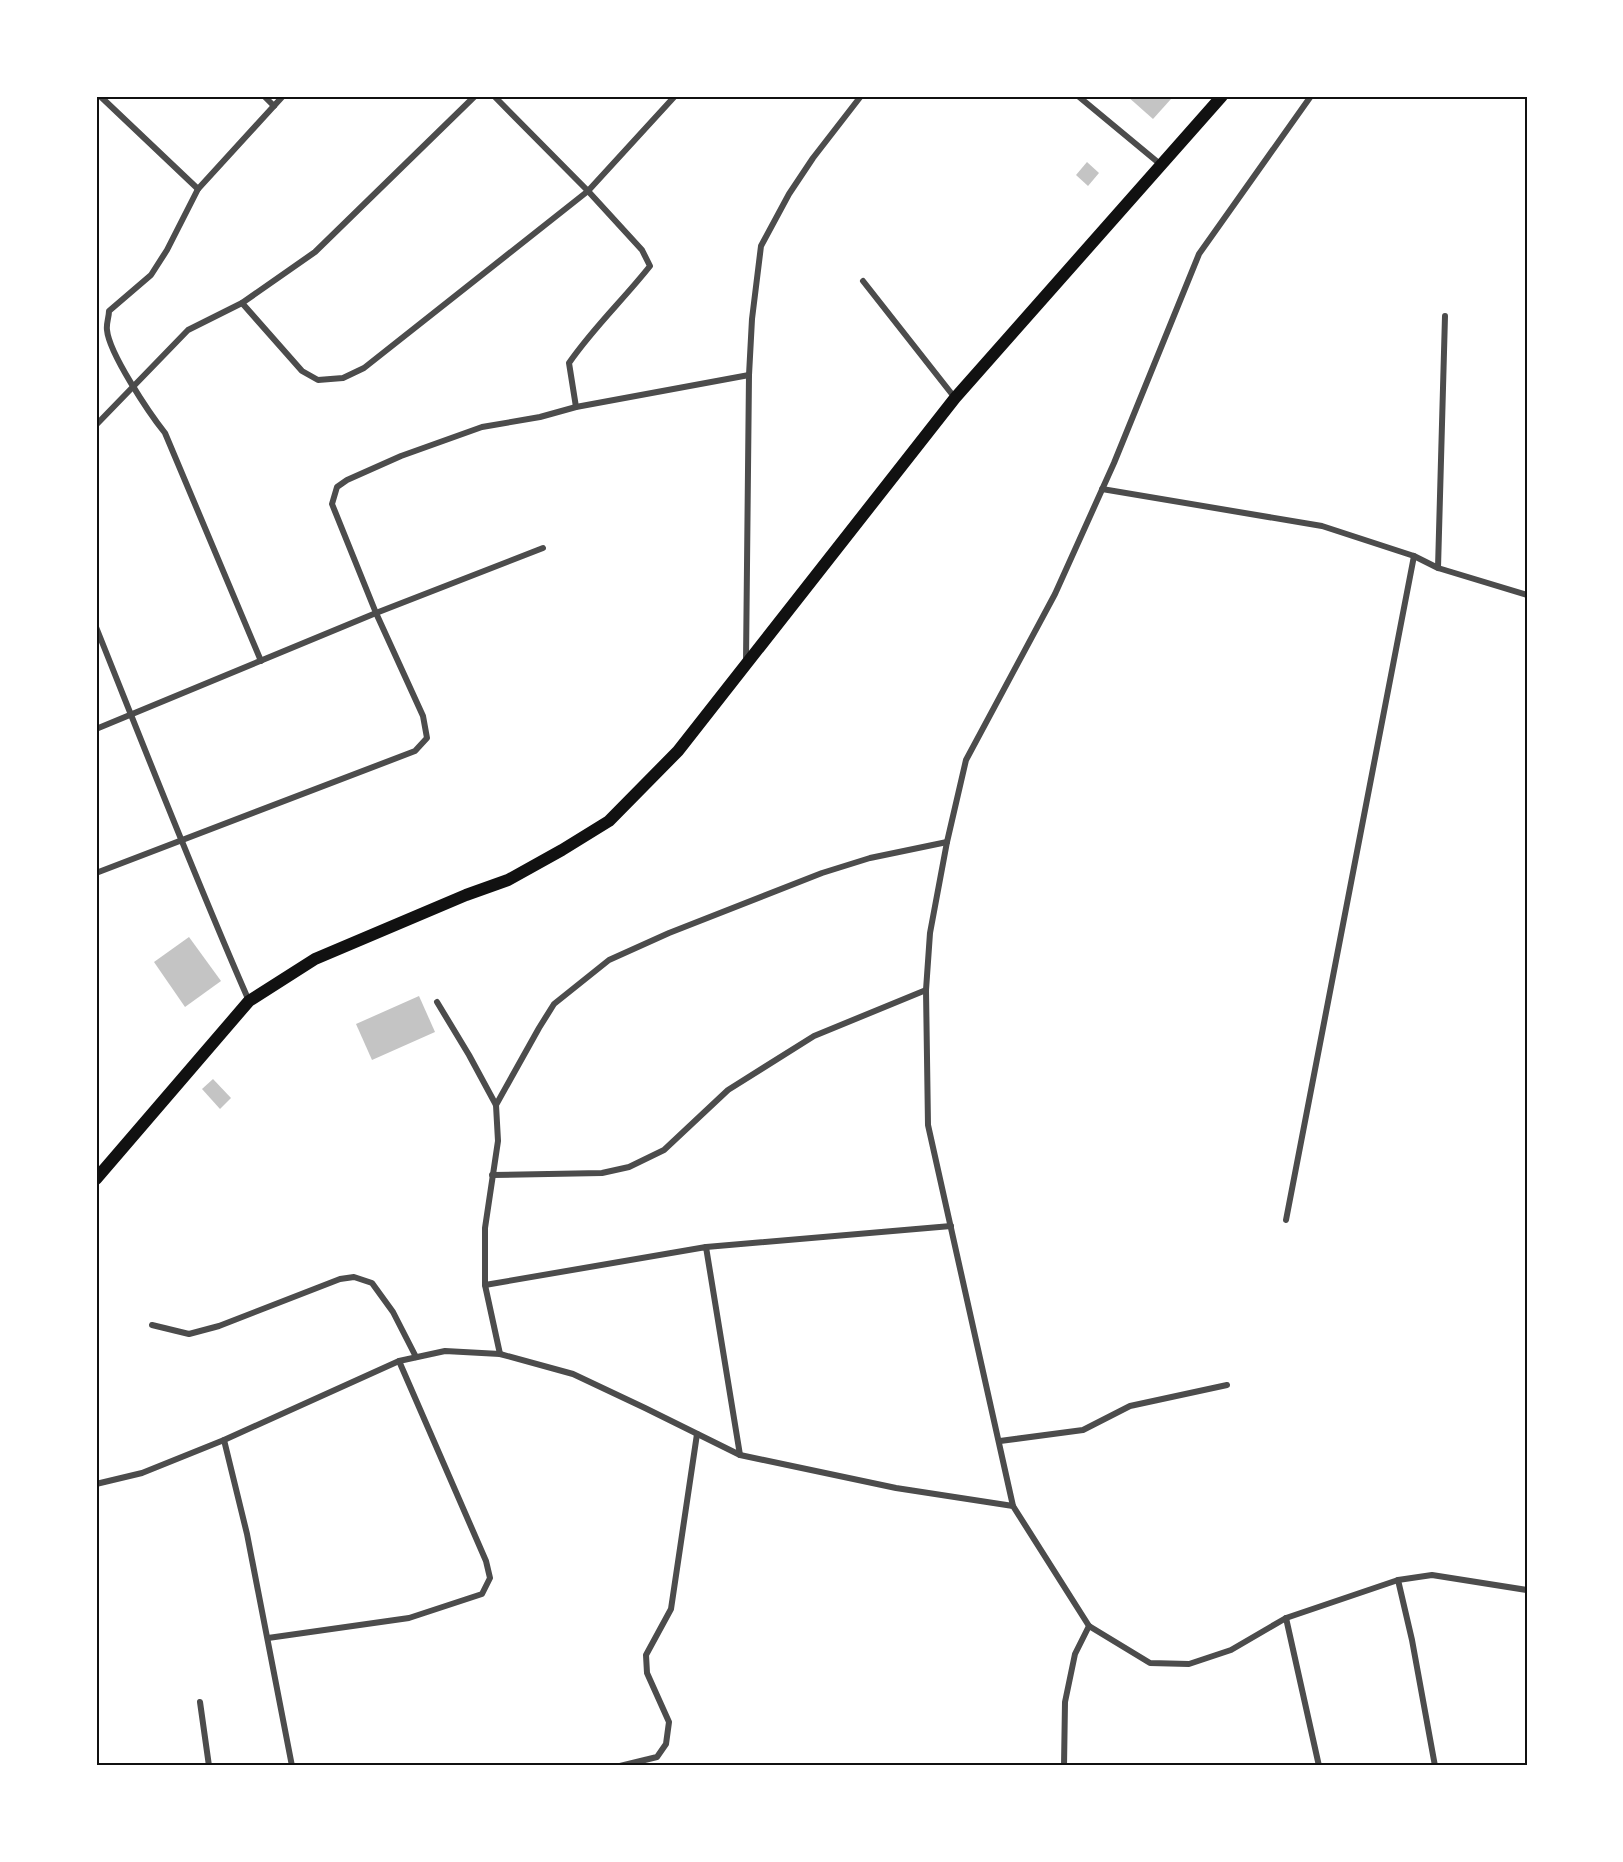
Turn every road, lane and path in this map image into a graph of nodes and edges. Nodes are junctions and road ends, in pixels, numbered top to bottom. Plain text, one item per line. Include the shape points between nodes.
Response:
1 (100, 96) edge
2 (264, 96) edge
3 (283, 96) edge
4 (475, 96) edge
5 (494, 96) edge
6 (675, 96) edge
7 (861, 96) edge
8 (1078, 96) edge
9 (1222, 96) edge
10 (1311, 96) edge
11 (274, 106) junction
12 (1160, 164) junction
13 (198, 189) junction
14 (588, 191) junction
15 (863, 280) dead end
16 (242, 303) junction
17 (1445, 316) dead end
18 (749, 375) junction
19 (134, 387) junction
20 (955, 398) junction
21 (576, 407) junction
22 (96, 425) edge
23 (1102, 489) junction
24 (543, 548) dead end
25 (1414, 556) junction
26 (1438, 568) junction
27 (1527, 595) edge
28 (376, 613) junction
29 (96, 627) edge
30 (261, 661) junction
31 (746, 663) junction
32 (131, 714) junction
33 (96, 729) edge
34 (182, 840) junction
35 (947, 842) junction
36 (96, 873) edge
37 (926, 990) junction
38 (249, 1001) junction
39 (437, 1002) dead end
40 (496, 1105) junction
41 (492, 1175) junction
42 (96, 1179) edge
43 (1286, 1220) dead end
44 (951, 1226) junction
45 (706, 1247) junction
46 (485, 1285) junction
47 (152, 1325) dead end
48 (500, 1354) junction
49 (416, 1358) junction
50 (399, 1361) junction
51 (1227, 1385) dead end
52 (697, 1434) junction
53 (224, 1440) junction
54 (1000, 1442) junction
55 (740, 1455) junction
56 (96, 1484) edge
57 (1013, 1506) junction
58 (1398, 1580) junction
59 (1527, 1590) edge
60 (1286, 1618) junction
61 (1089, 1626) junction
62 (268, 1638) junction
63 (200, 1702) dead end
64 (209, 1766) edge
65 (292, 1766) edge
66 (620, 1766) edge
67 (1064, 1766) edge
68 (1319, 1766) edge
69 (1436, 1766) edge

1 - 13 street
2 - 11 street
3 - 11 street
4 - 16 street via 315,252
5 - 14 street
6 - 14 street
7 - 18 street via 813,158 761,246
8 - 12 street
9 - 12 main road
10 - 23 street via 1198,254
11 - 13 street
12 - 20 main road
13 - 19 street via 151,275 109,311 107,330
14 - 16 street via 364,368 343,378 318,380 302,371
14 - 21 street via 642,250 650,266 569,363
15 - 20 street
16 - 19 street via 188,330
17 - 26 street
18 - 21 street
18 - 31 street
19 - 22 street
19 - 30 street via 165,433
20 - 31 main road
21 - 28 street via 482,427 401,456 337,487 332,504
23 - 25 street via 1322,526
23 - 35 street via 1055,594 966,760
24 - 28 street
25 - 26 street
25 - 43 street
26 - 27 street
28 - 30 street
28 - 34 street via 423,716 427,738 415,751
29 - 32 street
30 - 32 street
31 - 38 main road via 678,751 609,821 508,880 315,959
32 - 33 street
32 - 34 street
34 - 36 street
34 - 38 street
35 - 37 street via 930,933
35 - 40 street via 870,858 822,873 609,960 554,1004
37 - 41 street via 814,1036 728,1090 664,1150 630,1167 602,1173
37 - 44 street via 928,1125
38 - 42 main road
39 - 40 street
40 - 41 street via 498,1141
41 - 46 street via 484,1228
44 - 45 street
44 - 54 street
45 - 46 street
45 - 55 street
46 - 48 street
47 - 49 street via 189,1334 354,1277 372,1283 393,1312
48 - 49 street via 445,1351
48 - 52 street via 573,1374
49 - 50 street
50 - 53 street
50 - 62 street via 490,1578 482,1594 409,1618
51 - 54 street via 1130,1406 1083,1430
52 - 55 street
52 - 66 street via 671,1609 646,1654 647,1673 669,1722 666,1744 657,1757
53 - 56 street via 142,1473
53 - 62 street via 248,1534
54 - 57 street
55 - 57 street via 896,1488
57 - 61 street
58 - 59 street via 1431,1575
58 - 60 street
58 - 69 street
60 - 61 street via 1231,1650 1189,1664 1150,1663
60 - 68 street
61 - 67 street via 1075,1654 1065,1702
62 - 65 street
63 - 64 street

